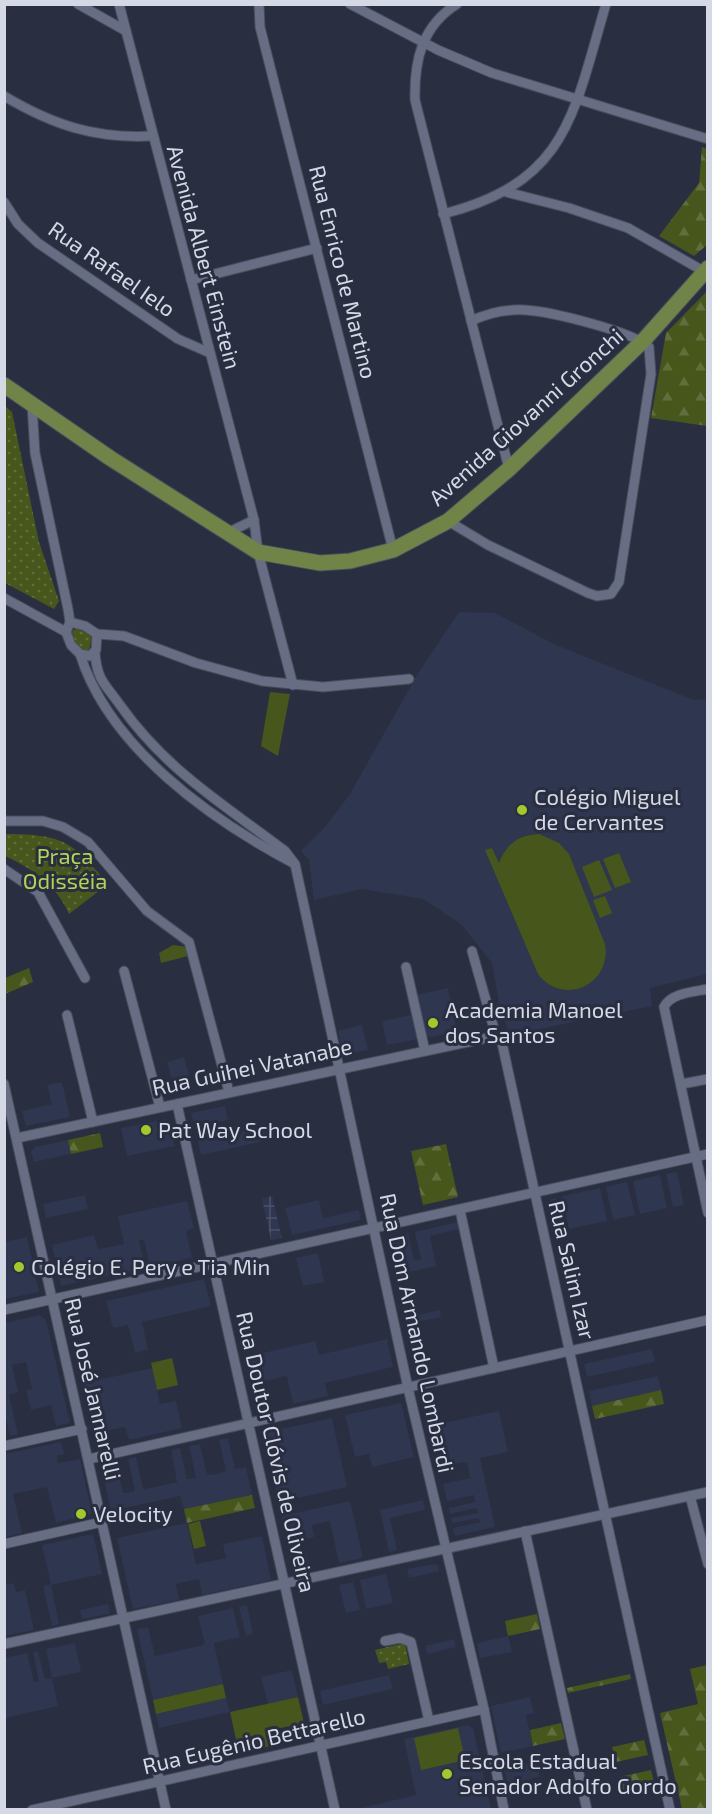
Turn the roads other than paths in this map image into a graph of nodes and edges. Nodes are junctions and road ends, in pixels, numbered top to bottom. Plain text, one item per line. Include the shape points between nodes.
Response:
1 (78, 4) edge
2 (119, 4) edge
3 (258, 4) edge
4 (350, 4) edge
5 (457, 4) edge
6 (606, 4) edge
7 (126, 31) junction
8 (422, 42) junction
9 (4, 96) edge
10 (577, 100) junction
11 (152, 136) junction
12 (708, 139) edge
13 (506, 192) junction
14 (4, 202) edge
15 (443, 214) junction
16 (317, 248) junction
17 (706, 270) edge
18 (191, 280) junction
19 (471, 321) junction
20 (643, 340) junction
21 (210, 353) junction
22 (4, 385) edge
23 (32, 405) junction
24 (509, 469) junction
25 (254, 520) junction
26 (448, 521) junction
27 (227, 533) junction
28 (393, 549) junction
29 (258, 552) junction
30 (4, 598) edge
31 (70, 622) junction
32 (66, 632) junction
33 (97, 634) junction
34 (80, 654) junction
35 (93, 654) junction
36 (409, 679) dead end
37 (293, 685) junction
38 (4, 821) edge
39 (295, 864) junction
40 (4, 869) edge
41 (472, 951) dead end
42 (406, 967) dead end
43 (124, 971) dead end
44 (85, 978) dead end
45 (708, 989) edge
46 (67, 1015) dead end
47 (496, 1036) junction
48 (425, 1051) junction
49 (338, 1069) junction
50 (708, 1078) edge
51 (4, 1084) edge
52 (682, 1084) junction
53 (229, 1092) junction
54 (177, 1104) junction
55 (160, 1107) junction
56 (93, 1122) junction
57 (17, 1138) junction
58 (708, 1154) edge
59 (695, 1157) junction
60 (534, 1193) junction
61 (460, 1210) junction
62 (708, 1213) edge
63 (374, 1230) junction
64 (213, 1264) junction
65 (53, 1299) junction
66 (4, 1310) edge
67 (708, 1320) edge
68 (570, 1351) junction
69 (494, 1368) junction
70 (408, 1388) junction
71 (249, 1423) junction
72 (82, 1429) junction
73 (4, 1446) edge
74 (88, 1459) junction
75 (708, 1492) edge
76 (690, 1496) junction
77 (604, 1514) junction
78 (102, 1522) junction
79 (525, 1532) junction
80 (4, 1544) edge
81 (444, 1549) junction
82 (708, 1564) edge
83 (286, 1584) junction
84 (124, 1618) junction
85 (385, 1641) dead end
86 (4, 1644) edge
87 (484, 1709) junction
88 (429, 1721) junction
89 (321, 1746) junction
90 (159, 1782) junction
91 (32, 1809) edge
92 (166, 1809) edge
93 (335, 1809) edge
94 (504, 1809) edge
95 (587, 1809) edge
96 (670, 1809) edge

1 - 7 street
2 - 7 street, Avenida Albert Einstein
3 - 16 street, Rua Enrico de Martino via 260,27
4 - 8 street
5 - 8 street via 435,21
6 - 10 street
7 - 11 street, Avenida Albert Einstein
8 - 10 street via 492,73
8 - 15 street via 414,79 415,100
9 - 11 street via 64,126 101,135
10 - 12 street
10 - 13 street via 555,149 537,170
11 - 18 street, Avenida Albert Einstein
13 - 15 street
13 - 17 street via 616,224
14 - 21 street, Rua Rafael Ielo via 18,224 38,243 178,339
15 - 19 street
16 - 18 street
16 - 28 street, Rua Enrico de Martino
17 - 20 main road, Avenida Giovanni Gronchi
18 - 21 street, Avenida Albert Einstein
19 - 20 street via 502,311 525,309
19 - 24 street
20 - 24 main road, Avenida Giovanni Gronchi
20 - 26 street via 649,347 651,374 621,571 611,594 588,593 488,546
21 - 25 street, Avenida Albert Einstein
22 - 23 main road, Avenida Giovanni Gronchi
23 - 27 main road, Avenida Giovanni Gronchi
23 - 31 street via 35,453
24 - 26 main road, Avenida Giovanni Gronchi
25 - 27 street
25 - 29 street, Avenida Albert Einstein
26 - 28 main road, Avenida Giovanni Gronchi
27 - 29 main road, Avenida Giovanni Gronchi
28 - 29 main road, Avenida Giovanni Gronchi via 350,561 320,563
29 - 37 street, Avenida Albert Einstein
30 - 32 street
31 - 32 street
31 - 33 street
32 - 34 street
33 - 35 street
33 - 37 street via 124,636 236,675
34 - 35 street
34 - 39 street via 108,713 148,759 224,822
35 - 39 street via 100,681 149,743 203,792 285,850
36 - 37 street via 323,687
38 - 53 street via 43,821 63,827 88,842 147,911 189,942
39 - 49 street, Rua Dom Armando Lombardi
40 - 44 street via 38,892
41 - 47 street, Rua Salim Izar
42 - 48 street
43 - 55 street
45 - 52 street via 675,997 666,1004 664,1014
46 - 56 street
47 - 48 street, Rua Guihei Vatanabe
47 - 60 street, Rua Salim Izar via 502,1043
48 - 49 street, Rua Guihei Vatanabe
49 - 53 street, Rua Guihei Vatanabe
49 - 63 street, Rua Dom Armando Lombardi
50 - 52 street
51 - 57 street, Rua José Jannarelli
52 - 59 street
53 - 54 street, Rua Guihei Vatanabe
54 - 55 street, Rua Guihei Vatanabe
54 - 64 street, Rua Doutor Clóvis de Oliveira
55 - 56 street, Rua Guihei Vatanabe
56 - 57 street, Rua Guihei Vatanabe
57 - 65 street, Rua José Jannarelli
58 - 59 street
59 - 60 street
59 - 62 street
60 - 61 street
60 - 68 street, Rua Salim Izar
61 - 63 street
61 - 69 street
63 - 64 street
63 - 70 street, Rua Dom Armando Lombardi
64 - 65 street
64 - 71 street, Rua Doutor Clóvis de Oliveira
65 - 66 street
65 - 72 street, Rua José Jannarelli
67 - 68 street
68 - 69 street
68 - 77 street, Rua Salim Izar
69 - 70 street
70 - 71 street
70 - 81 street, Rua Dom Armando Lombardi
71 - 74 street
71 - 83 street, Rua Doutor Clóvis de Oliveira
72 - 73 street
72 - 74 street, Rua José Jannarelli
74 - 78 street, Rua José Jannarelli
75 - 76 street
76 - 77 street
76 - 82 street
77 - 79 street
77 - 96 street, Rua Salim Izar
78 - 80 street
78 - 84 street, Rua José Jannarelli
79 - 81 street
79 - 95 street
81 - 83 street
81 - 87 street, Rua Dom Armando Lombardi
83 - 84 street
83 - 89 street, Rua Doutor Clóvis de Oliveira
84 - 86 street
84 - 90 street, Rua José Jannarelli
85 - 88 street via 400,1638 411,1642
87 - 88 street, Rua Eugênio Bettarello
87 - 94 street, Rua Dom Armando Lombardi
88 - 89 street, Rua Eugênio Bettarello
89 - 90 street, Rua Eugênio Bettarello
89 - 93 street, Rua Doutor Clóvis de Oliveira
90 - 91 street, Rua Eugênio Bettarello
90 - 92 street, Rua José Jannarelli

